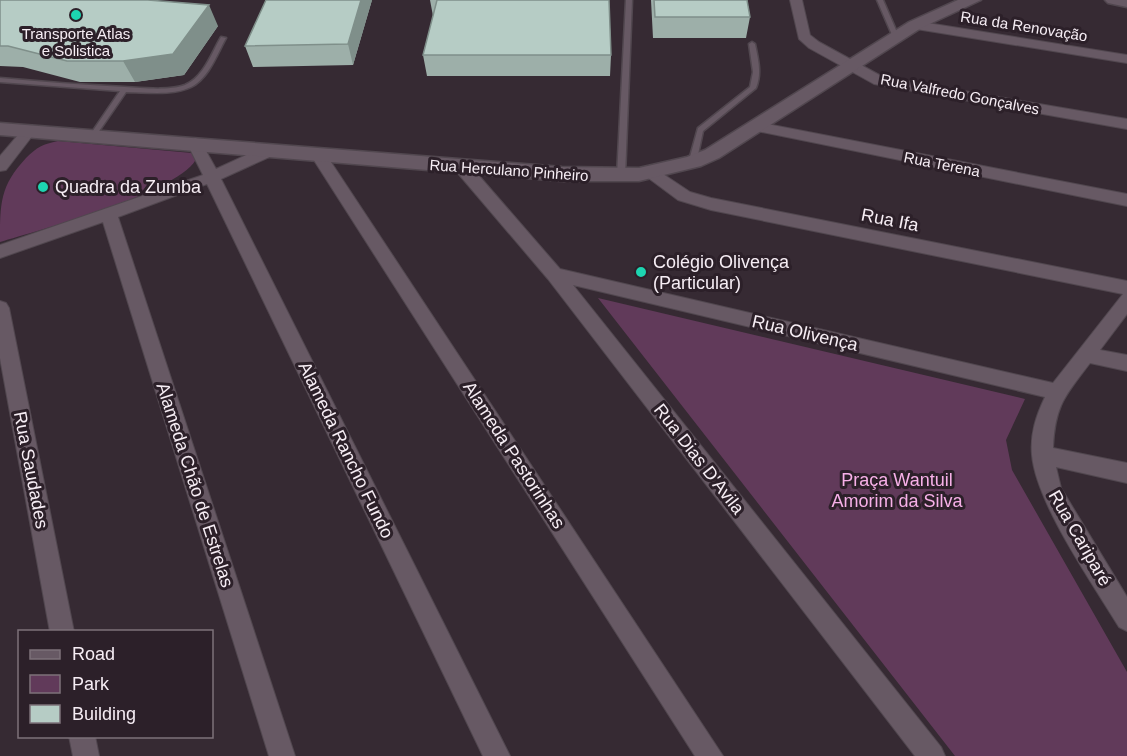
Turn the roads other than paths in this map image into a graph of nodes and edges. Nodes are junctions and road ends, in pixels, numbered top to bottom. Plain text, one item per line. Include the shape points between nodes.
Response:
1 (629, 0) edge
2 (796, 0) edge
3 (880, 0) edge
4 (973, 0) edge
5 (1113, 0) edge
6 (1127, 2) edge
7 (915, 26) junction
8 (896, 37) junction
9 (224, 38) dead end
10 (752, 44) dead end
11 (1127, 59) edge
12 (852, 66) junction
13 (0, 80) edge
14 (125, 89) junction
15 (1127, 124) edge
16 (757, 128) junction
17 (0, 129) edge
18 (29, 131) junction
19 (93, 135) junction
20 (195, 143) junction
21 (271, 150) junction
22 (318, 154) junction
23 (692, 164) junction
24 (0, 166) edge
25 (462, 167) junction
26 (651, 174) junction
27 (621, 176) junction
28 (212, 177) junction
29 (1127, 200) edge
30 (109, 215) junction
31 (0, 252) edge
32 (554, 274) junction
33 (1127, 288) edge
34 (1127, 300) edge
35 (0, 309) edge
36 (1086, 355) junction
37 (1127, 363) edge
38 (1057, 392) junction
39 (1042, 455) junction
40 (1127, 473) edge
41 (1127, 619) edge
42 (62, 630) edge
43 (82, 738) edge
44 (86, 756) edge
45 (282, 756) edge
46 (497, 756) edge
47 (710, 756) edge
48 (932, 756) edge

1 - 27 lane
2 - 12 street, Rua Valfredo Gonçalves via 804,36
3 - 8 lane
4 - 7 street, Rua Herculano Pinheiro
5 - 6 street
7 - 8 street, Rua Herculano Pinheiro
7 - 11 street, Rua da Renovação
8 - 12 street, Rua Herculano Pinheiro
9 - 14 lane via 199,78 186,88
10 - 23 lane via 757,72 753,88 700,130
12 - 15 street, Rua Valfredo Gonçalves via 879,81
12 - 16 street, Rua Herculano Pinheiro
13 - 14 lane
14 - 19 lane
16 - 23 street, Rua Herculano Pinheiro
16 - 29 street, Rua Terena
17 - 18 street, Rua Herculano Pinheiro
18 - 19 street, Rua Herculano Pinheiro
18 - 24 street
19 - 20 street, Rua Herculano Pinheiro
20 - 21 street, Rua Herculano Pinheiro
20 - 28 street, Alameda Rancho Fundo
21 - 22 street, Rua Herculano Pinheiro
21 - 28 street
22 - 25 street, Rua Herculano Pinheiro
22 - 47 street, Alameda Pastorinhas
23 - 26 street, Rua Herculano Pinheiro
25 - 27 street, Rua Herculano Pinheiro
25 - 32 street, Rua Dias D'Avila
26 - 27 street, Rua Herculano Pinheiro
26 - 33 street, Rua Ifa via 684,196 711,204
28 - 30 street
28 - 46 street, Alameda Rancho Fundo
30 - 31 street
30 - 45 street, Alameda Chão de Estrelas
32 - 38 street, Rua Olivença
32 - 48 street, Rua Dias D'Avila
34 - 36 street, Rua Cariparé
35 - 42 street, Rua Saudades
36 - 37 street
36 - 38 street, Rua Cariparé
38 - 39 street, Rua Cariparé via 1044,420
39 - 40 street
39 - 41 street, Rua Cariparé via 1051,491
43 - 44 street

